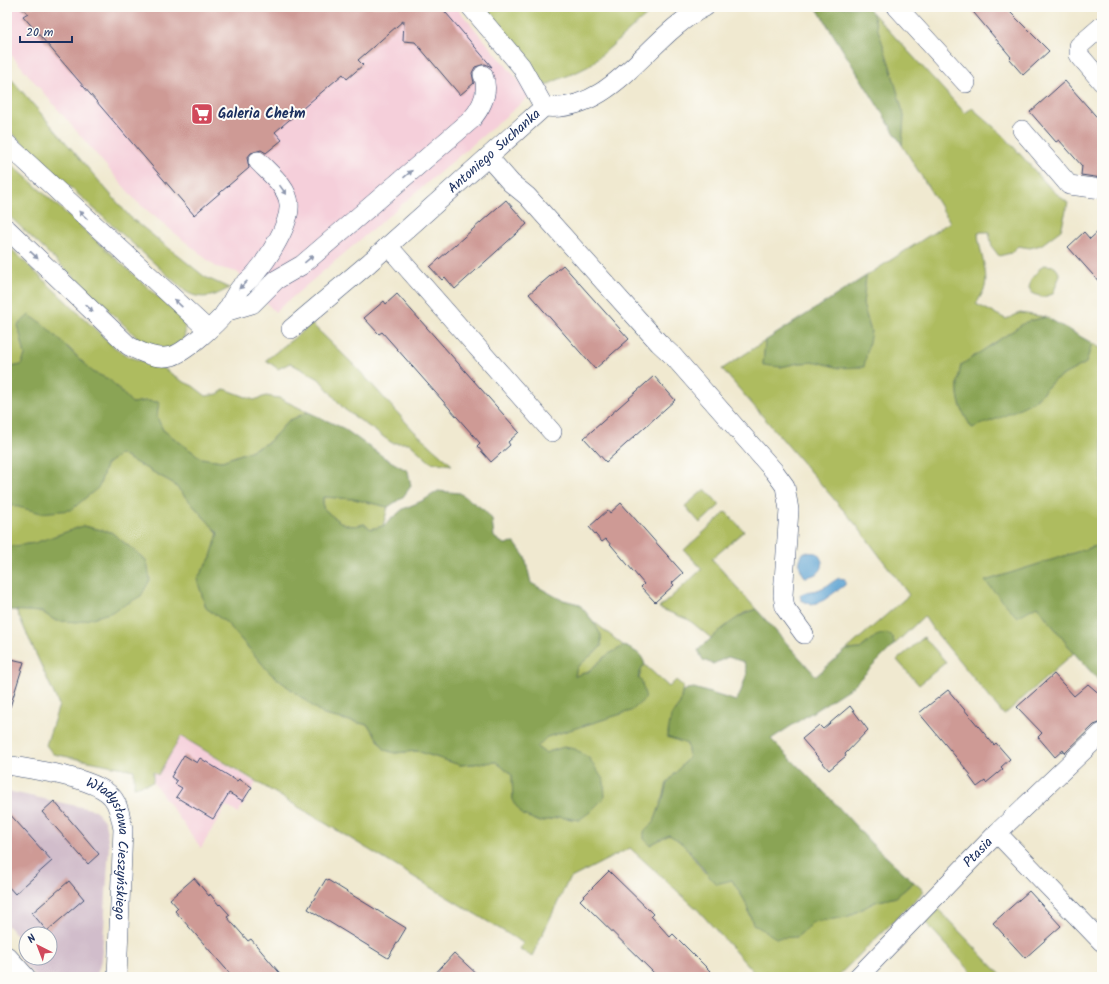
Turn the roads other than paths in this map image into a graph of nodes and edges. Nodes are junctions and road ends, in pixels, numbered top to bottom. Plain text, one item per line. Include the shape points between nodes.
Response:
1 (471, 7) edge
2 (705, 7) edge
3 (897, 7) edge
4 (1102, 26) edge
5 (483, 75) dead end
6 (1102, 82) edge
7 (966, 83) dead end
8 (544, 107) junction
9 (1022, 130) dead end
10 (7, 144) edge
11 (488, 157) junction
12 (258, 160) dead end
13 (1102, 189) edge
14 (7, 229) edge
15 (388, 246) junction
16 (226, 312) junction
17 (207, 329) junction
18 (292, 329) dead end
19 (552, 432) dead end
20 (804, 634) dead end
21 (1102, 733) edge
22 (7, 765) edge
23 (997, 833) junction
24 (1102, 942) edge
25 (7, 956) edge
26 (117, 976) edge
27 (26, 977) edge
28 (858, 977) edge

1 - 8 street via 521,66
2 - 8 street, Antoniego Suchanka via 682,22 603,92 564,107
3 - 7 street
4 - 6 street via 1079,46 1079,56
16 -> 5 street via 252,304 276,280 302,265 471,120 481,108 486,94
8 - 11 street, Antoniego Suchanka
9 - 13 street via 1069,185
17 -> 10 street
11 - 15 street, Antoniego Suchanka
11 - 20 street via 511,183 527,196 673,356 785,486 789,510 783,595 785,608
12 -> 16 street via 286,192 289,204 288,219 265,261 239,289
14 -> 17 street via 129,346 143,354 173,356 189,348
15 - 18 street, Antoniego Suchanka
15 - 19 street
16 - 17 street
21 - 23 street, Ptasia
22 - 26 street, Władysława Cieszyńskiego via 90,782 112,797 120,813 123,829
23 - 24 street
23 - 28 street, Ptasia
25 - 27 street

